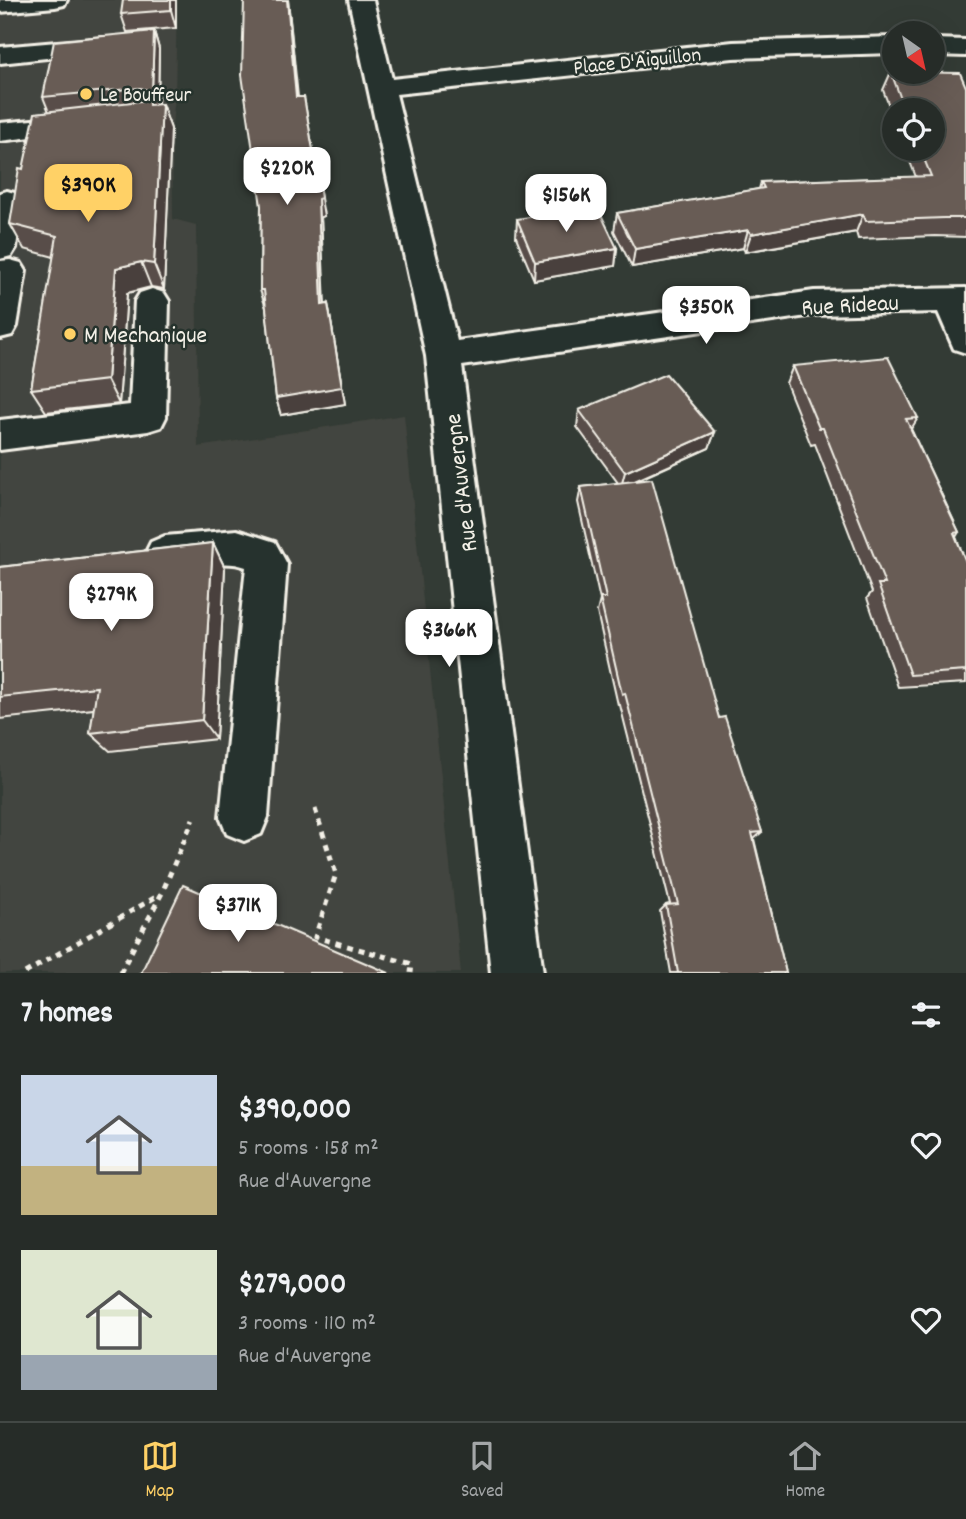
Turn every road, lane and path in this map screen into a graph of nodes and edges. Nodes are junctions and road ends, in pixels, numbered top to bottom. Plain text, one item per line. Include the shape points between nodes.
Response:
1 (55, 0) edge
2 (361, 0) edge
3 (0, 5) edge
4 (123, 44) edge
5 (882, 45) edge
6 (945, 47) edge
7 (966, 48) edge
8 (0, 55) edge
9 (381, 88) junction
10 (106, 121) edge
11 (0, 132) edge
12 (7, 201) dead end
13 (3, 260) edge
14 (958, 300) edge
15 (152, 301) dead end
16 (0, 326) edge
17 (966, 340) edge
18 (443, 356) junction
19 (0, 435) edge
20 (125, 559) edge
21 (315, 809) dead end
22 (196, 812) dead end
23 (244, 817) dead end
24 (162, 893) junction
25 (25, 973) edge
26 (120, 973) edge
27 (411, 973) edge
28 (517, 973) edge

1 - 3 street
2 - 9 street, Rue d'Auvergne
4 - 8 street
5 - 9 street, Place D'Aiguillon via 733,50
6 - 7 street
9 - 18 street, Rue d'Auvergne
10 - 11 street
12 - 13 street
13 - 16 street
14 - 17 street
14 - 18 street, Rue Rideau via 814,303
15 - 19 street via 148,417
18 - 28 street, Rue d'Auvergne
20 - 23 street via 246,546 265,558
21 - 27 path via 336,874 315,937 412,964
22 - 24 path
24 - 25 path
24 - 26 path

